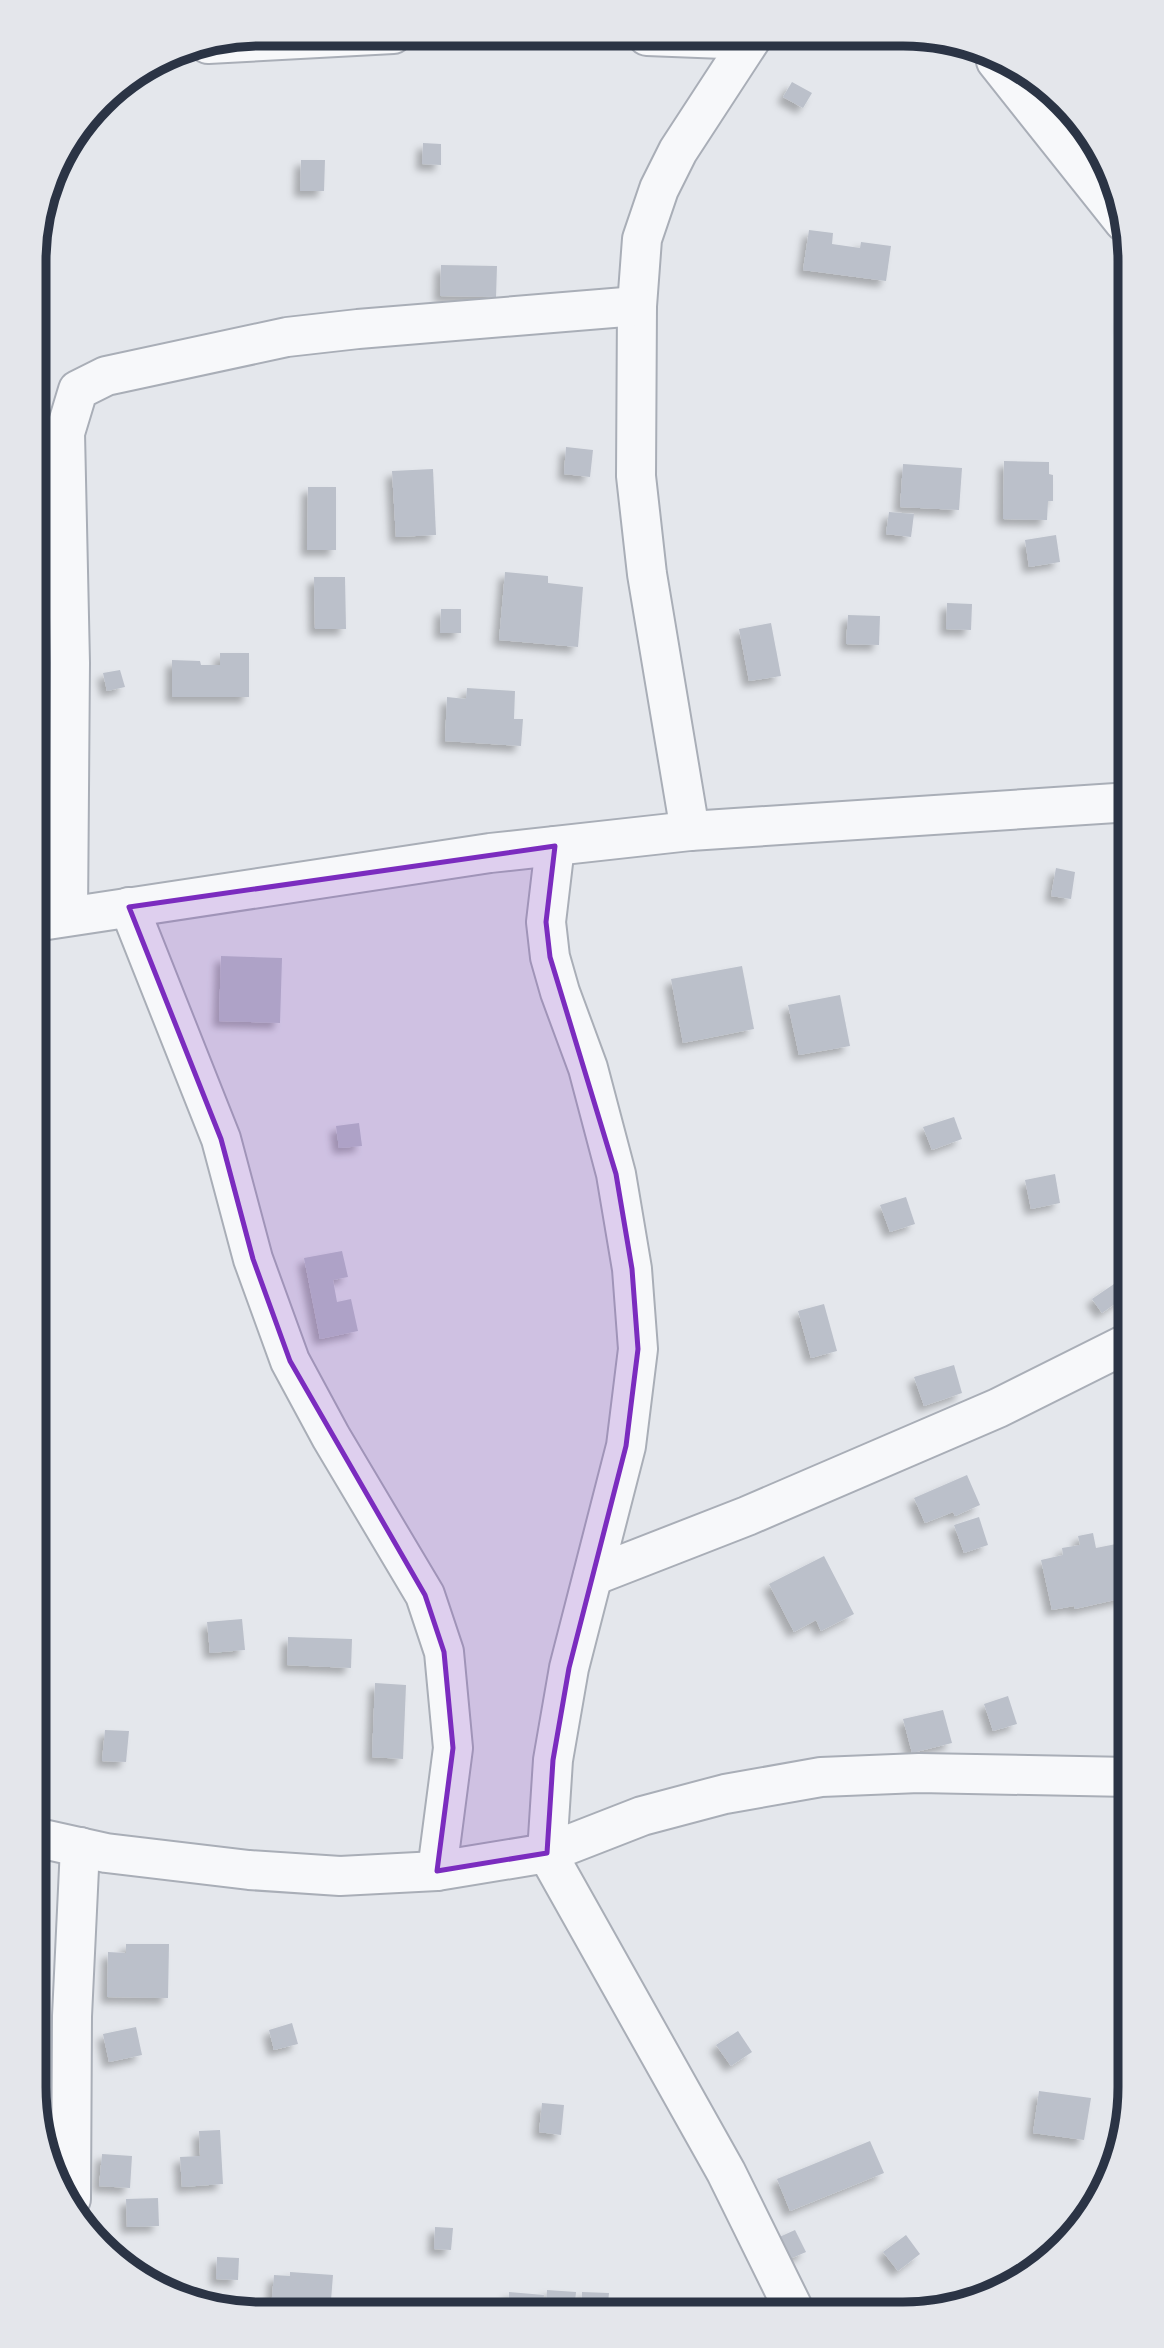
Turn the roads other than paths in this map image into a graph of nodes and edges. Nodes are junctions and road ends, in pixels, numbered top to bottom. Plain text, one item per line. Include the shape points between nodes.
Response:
1 (746, 46) edge
2 (1004, 71) edge
3 (1111, 206) edge
4 (637, 306) junction
5 (1118, 803) edge
6 (690, 831) junction
7 (555, 846) junction
8 (129, 907) junction
9 (51, 918) edge
10 (1118, 1348) edge
11 (593, 1576) junction
12 (1118, 1777) edge
13 (46, 1840) edge
14 (80, 1847) junction
15 (547, 1853) junction
16 (437, 1871) junction
17 (71, 2188) edge
18 (790, 2302) edge

1 - 4 street via 659,189 642,239
2 - 3 street
4 - 6 street via 636,476 647,574
4 - 9 street via 288,337 106,376 78,390 65,433 69,663
5 - 6 street
6 - 7 street
7 - 8 street
7 - 11 street via 546,922 550,957 588,1068 616,1174 632,1269 638,1349 626,1446
8 - 9 street
8 - 16 street via 221,1139 253,1259 290,1361 425,1595 444,1652 453,1748
10 - 11 street via 998,1408 747,1516
11 - 15 street via 569,1668 553,1760
12 - 15 street via 919,1773 821,1777 725,1794 642,1816
13 - 14 street
14 - 16 street via 249,1870 340,1876
14 - 17 street via 72,2016
15 - 16 street
15 - 18 street via 726,2172

